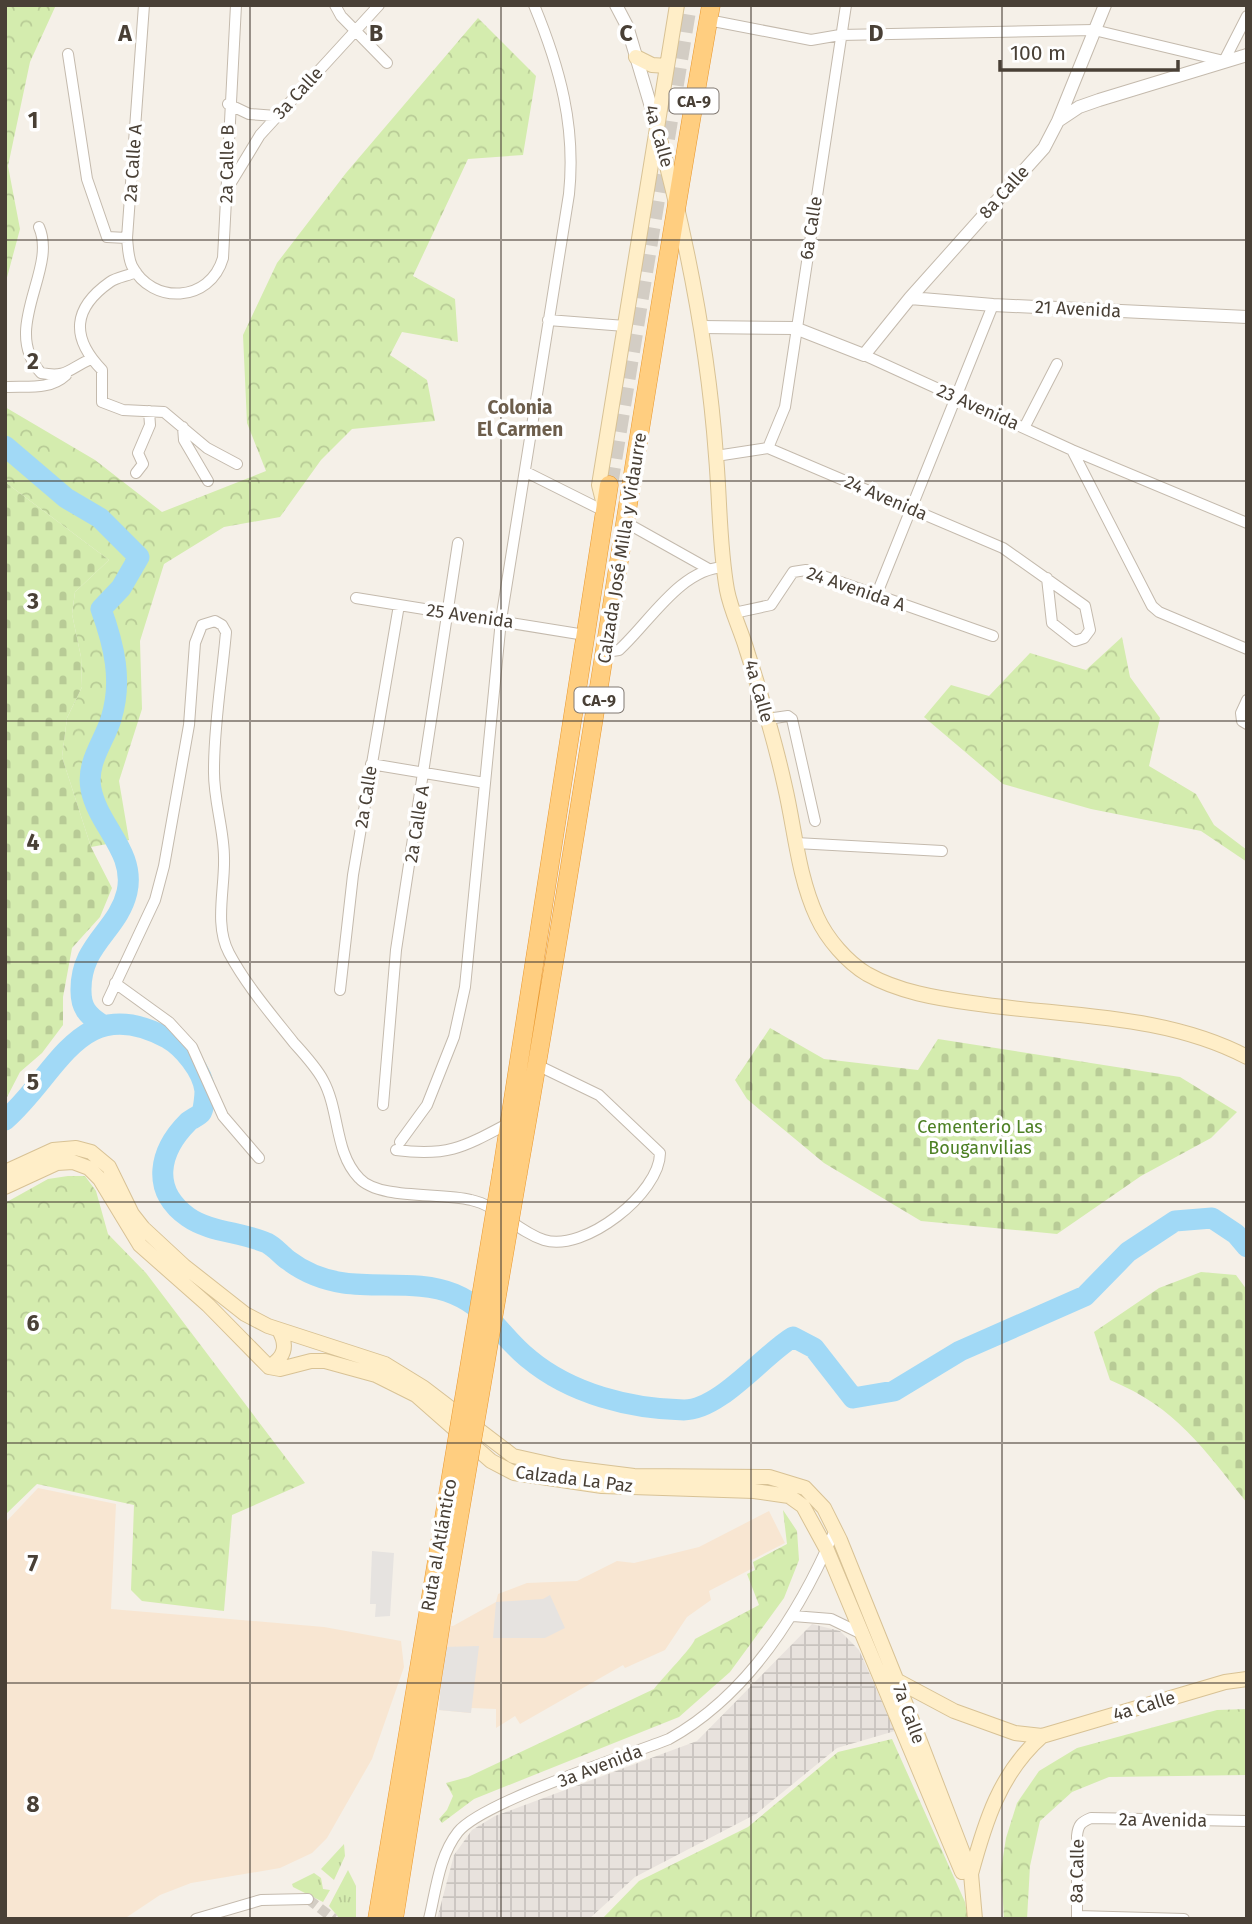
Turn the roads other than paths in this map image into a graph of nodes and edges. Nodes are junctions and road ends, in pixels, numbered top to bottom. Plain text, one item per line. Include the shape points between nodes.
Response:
1 (144, 5) edge
2 (236, 5) edge
3 (335, 5) edge
4 (379, 5) edge
5 (534, 5) edge
6 (616, 5) edge
7 (622, 5) edge
8 (677, 5) edge
9 (846, 5) edge
10 (1105, 5) edge
11 (710, 13) edge
12 (1247, 16) edge
13 (627, 26) junction
14 (356, 30) junction
15 (1094, 30) junction
16 (840, 35) junction
17 (68, 54) dead end
18 (1247, 55) edge
19 (636, 57) junction
20 (1224, 61) junction
21 (387, 63) dead end
22 (667, 66) junction
23 (228, 104) junction
24 (276, 116) junction
25 (1058, 121) junction
26 (657, 128) junction
27 (228, 188) junction
28 (676, 198) junction
29 (39, 228) dead end
30 (127, 239) junction
31 (136, 272) junction
32 (910, 298) junction
33 (993, 305) junction
34 (1247, 317) edge
35 (548, 320) junction
36 (625, 326) junction
37 (702, 327) junction
38 (795, 328) junction
39 (864, 355) junction
40 (91, 359) junction
41 (1057, 364) dead end
42 (66, 375) junction
43 (8, 387) dead end
44 (957, 398) junction
45 (149, 411) junction
46 (183, 427) junction
47 (1024, 428) junction
48 (768, 448) junction
49 (1072, 450) junction
50 (716, 456) junction
51 (237, 464) dead end
52 (526, 472) junction
53 (136, 473) dead end
54 (208, 481) dead end
55 (608, 485) tunnel mouth
56 (909, 508) junction
57 (604, 510) junction
58 (625, 522) junction
59 (1247, 523) edge
60 (458, 543) dead end
61 (724, 567) junction
62 (707, 568) junction
63 (1047, 578) junction
64 (876, 596) junction
65 (356, 598) dead end
66 (399, 605) junction
67 (734, 613) junction
68 (448, 614) junction
69 (501, 620) junction
70 (585, 635) junction
71 (993, 636) dead end
72 (1247, 649) edge
73 (606, 652) junction
74 (1247, 700) edge
75 (767, 719) junction
76 (1244, 722) edge
77 (371, 764) junction
78 (425, 773) junction
79 (485, 783) junction
80 (815, 821) dead end
81 (796, 843) junction
82 (942, 851) dead end
83 (115, 983) junction
84 (340, 990) dead end
85 (108, 1000) dead end
86 (1247, 1058) edge
87 (537, 1065) junction
88 (383, 1105) dead end
89 (509, 1123) junction
90 (258, 1158) dead end
91 (5, 1172) edge
92 (510, 1172) junction
93 (5, 1186) edge
94 (279, 1330) junction
95 (269, 1367) junction
96 (795, 1491) junction
97 (838, 1535) junction
98 (827, 1550) junction
99 (436, 1610) junction
100 (793, 1616) junction
101 (862, 1634) junction
102 (878, 1673) junction
103 (896, 1679) junction
104 (1247, 1679) edge
105 (1042, 1736) junction
106 (1247, 1821) edge
107 (1080, 1823) joint
108 (971, 1874) junction
109 (972, 1889) junction
110 (308, 1899) tunnel mouth
111 (1077, 1918) edge
112 (196, 1919) edge
113 (377, 1919) edge
114 (394, 1919) edge
115 (429, 1919) edge
116 (975, 1919) edge
117 (1184, 1919) edge

1 - 30 street, 2a Calle A
2 - 23 street, 2a Calle B
3 - 14 street
4 - 14 street, 3a Calle
5 - 35 street via 560,74 572,143 569,194
6 - 13 street
7 - 13 street, 4a Calle
8 - 22 main road, Calzada José Milla y Vidaurre / CA-9
9 - 16 street, 6a Calle
10 - 15 street, 8a Calle
11 - 16 street via 811,40
11 - 28 highway, Calzada José Milla y Vidaurre / CA-9
12 - 20 street
13 - 19 street, 4a Calle
14 - 21 street
14 - 24 street, 3a Calle
15 - 16 street
15 - 20 street
15 - 25 street, 8a Calle
16 - 38 street, 6a Calle
17 - 30 street via 92,200 107,237
18 - 20 street
19 - 22 main road
19 - 26 street, 4a Calle
20 - 25 street via 1079,107
22 - 26 main road, Calzada José Milla y Vidaurre / CA-9
23 - 24 street via 249,114
23 - 27 street, 2a Calle B
24 - 27 street, 3a Calle
25 - 32 street, 8a Calle via 1044,148
26 - 28 main road, 4a Calle
26 - 36 main road, Calzada José Milla y Vidaurre / CA-9
27 - 31 street, 2a Calle B via 217,276 197,291 176,293 159,289
28 - 37 main road, 4a Calle
28 - 58 highway, Calzada José Milla y Vidaurre / CA-9
29 - 42 street via 45,240 44,253 24,310 26,353 41,373
30 - 31 street, 2a Calle A
31 - 40 street via 112,280 81,310 78,323
32 - 33 street, 21 Avenida
32 - 39 street, 8a Calle
33 - 34 street, 21 Avenida
33 - 44 street
35 - 36 street
35 - 52 street
36 - 57 main road, Calzada José Milla y Vidaurre / CA-9 via 599,485
37 - 38 street, 23 Avenida
37 - 50 main road, 4a Calle
38 - 39 street, 23 Avenida
38 - 48 street, 6a Calle via 785,408
39 - 44 street, 23 Avenida
40 - 42 street
40 - 45 street via 102,370 102,402 123,410
41 - 47 street
42 - 43 street via 45,386
44 - 47 street, 23 Avenida
44 - 56 street
45 - 46 street via 164,412
45 - 53 street via 150,425 138,453 143,464
46 - 51 street
46 - 54 street via 184,440
47 - 49 street, 23 Avenida
48 - 50 street
48 - 56 street, 24 Avenida
49 - 59 street, 23 Avenida
49 - 72 street via 1152,606
50 - 61 main road, 4a Calle
52 - 57 street
52 - 69 street
55 - 57 highway, Calzada José Milla y Vidaurre / CA-9
56 - 63 street, 24 Avenida via 1003,548
56 - 64 street
57 - 70 highway, Calzada José Milla y Vidaurre / CA-9
58 - 62 street
58 - 73 highway, Calzada José Milla y Vidaurre / CA-9
60 - 68 street, 2a Calle A
61 - 62 street
61 - 67 main road, 4a Calle
62 - 73 street via 643,622 619,650
63 - 63 street, 24 Avenida via 1052,623 1075,641 1084,638 1090,630 1086,606
64 - 67 street, 24 Avenida A via 799,570 771,605
64 - 71 street, 24 Avenida A
65 - 66 street, 25 Avenida
66 - 68 street, 25 Avenida
66 - 77 street, 2a Calle
67 - 75 main road, 4a Calle
68 - 69 street, 25 Avenida
68 - 78 street, 2a Calle A
69 - 70 street, 25 Avenida
69 - 79 street
70 - 89 highway, Calzada José Milla y Vidaurre / CA-9
73 - 87 highway, Calzada José Milla y Vidaurre / CA-9
74 - 76 street via 1241,713
75 - 80 street via 792,719
75 - 81 main road, 4a Calle
77 - 78 street
77 - 84 street, 2a Calle
78 - 79 street
78 - 88 street, 2a Calle A via 396,950
79 - 89 street via 466,987 454,1037 427,1105 398,1146 430,1155 464,1147
81 - 82 street
81 - 86 main road, 4a Calle via 805,888 819,922 841,952 881,981 941,998 1179,1031
83 - 85 street
83 - 87 street via 155,900 189,725 195,643 202,625 215,621 226,632 214,767 225,860 222,932 227,950 266,1009 323,1079 348,1164 375,1190 487,1204 528,1234 547,1241 603,1228 640,1194 660,1163 660,1153 599,1095
83 - 90 street via 169,1022 192,1047 223,1116
87 - 92 highway, Calzada José Milla y Vidaurre / CA-9
89 - 92 highway, Calzada José Milla y Vidaurre / CA-9
91 - 94 main road, Calzada La Paz via 53,1150 91,1152 109,1167 132,1214 153,1238 245,1314
92 - 99 highway, Ruta al Atlántico, bridge
93 - 95 main road via 57,1163 89,1168 140,1245
94 - 95 main road via 284,1350
94 - 96 main road, Calzada La Paz via 385,1364 520,1459 624,1475 769,1477
95 - 96 main road, Calzada La Paz via 325,1361 376,1375 416,1395 491,1461 514,1473 602,1486
96 - 97 main road via 815,1496
96 - 98 main road
97 - 98 street, 3a Avenida
97 - 103 main road, 7a Calle
98 - 100 street, 3a Avenida
98 - 101 main road, 7a Calle
99 - 113 highway, Ruta al Atlántico
99 - 114 highway, Ruta al Atlántico
100 - 101 street via 831,1619
100 - 115 street, 3a Avenida via 728,1695 692,1726 469,1821 456,1834 442,1863
101 - 102 main road, 7a Calle
102 - 103 main road, 4a Calle
102 - 109 main road, 7a Calle
103 - 105 main road, 4a Calle via 954,1711 1016,1733
103 - 108 main road, 7a Calle
104 - 105 main road, 4a Calle via 1194,1690
105 - 108 main road, 4a Calle via 1006,1778 985,1822
106 - 107 street, 2a Avenida via 1091,1818
107 - 111 street, 8a Calle
108 - 109 main road, 7a Calle
109 - 116 main road, 7a Calle
110 - 112 street via 261,1900
111 - 117 street

